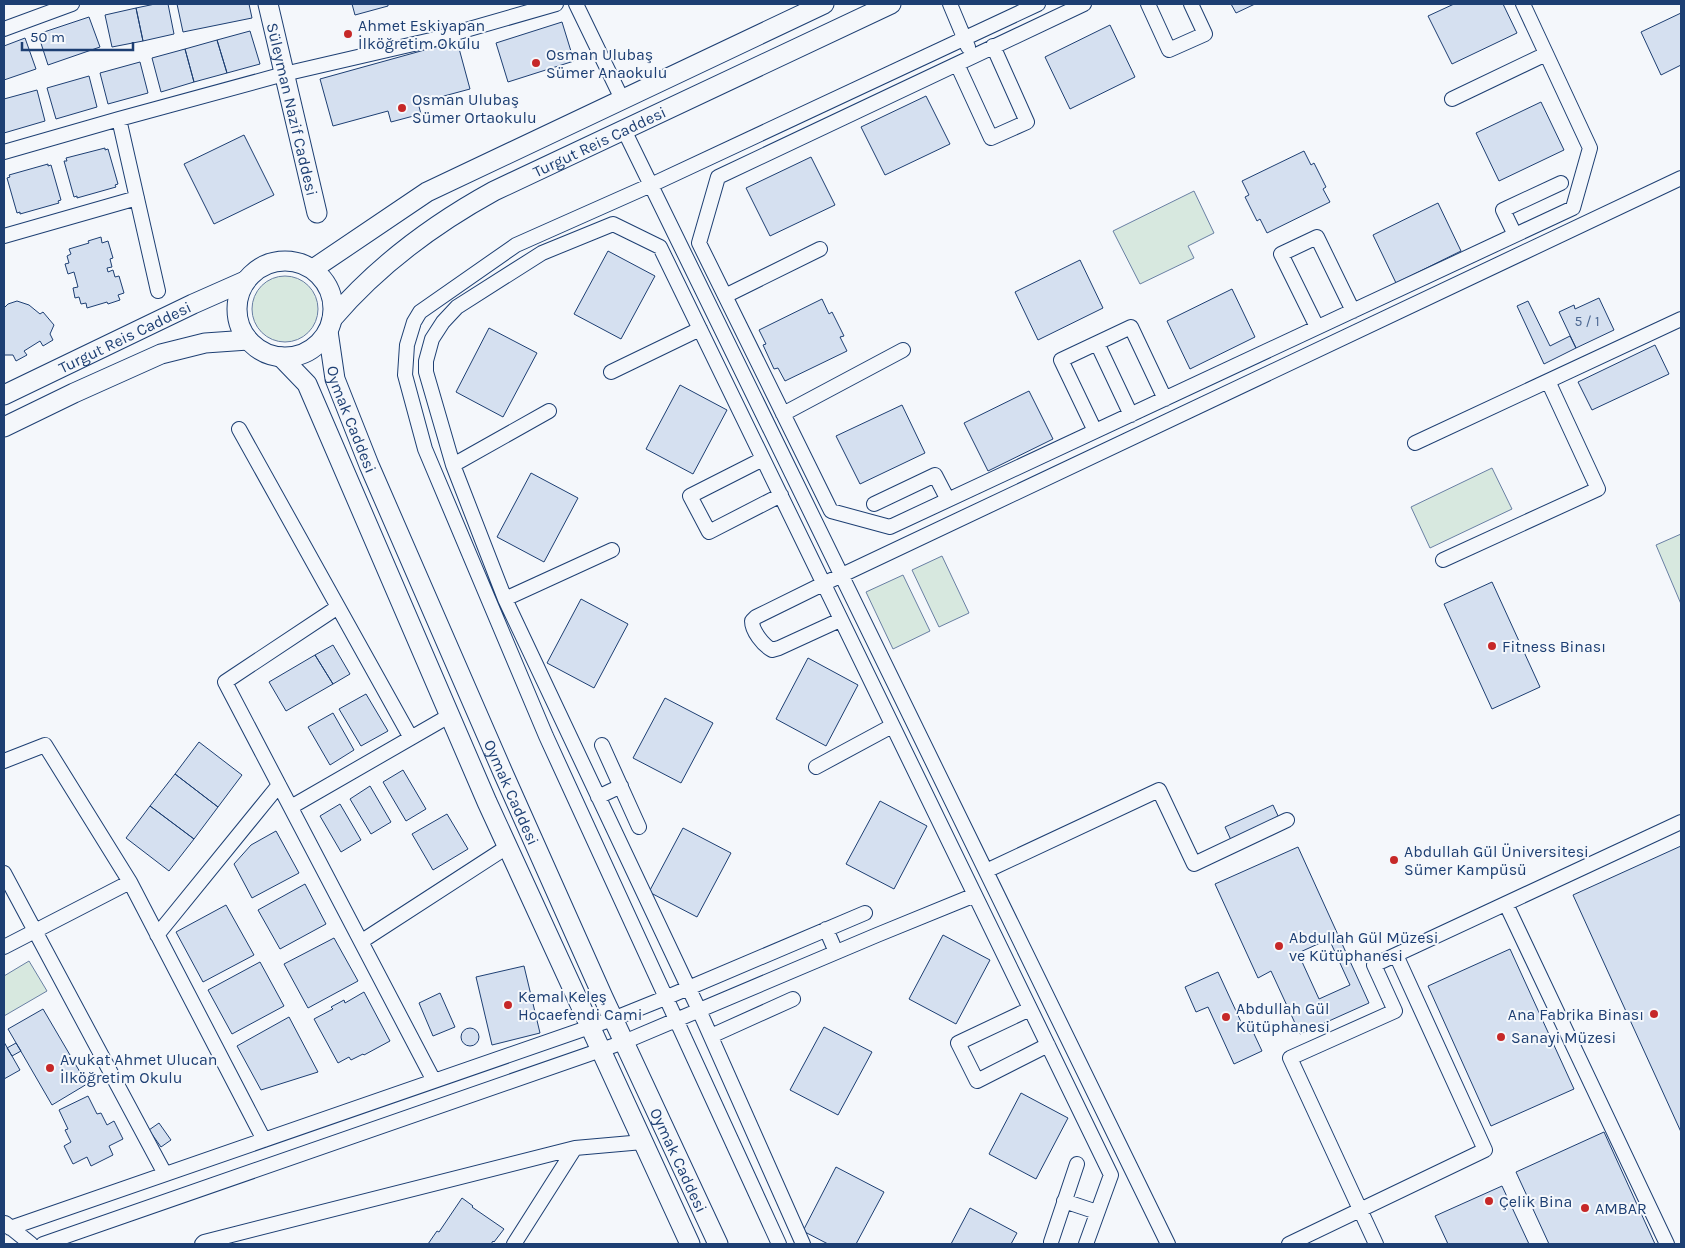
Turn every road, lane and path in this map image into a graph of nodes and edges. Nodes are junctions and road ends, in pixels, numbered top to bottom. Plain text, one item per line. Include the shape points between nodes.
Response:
1 (72, 4) edge
2 (268, 4) edge
3 (556, 4) edge
4 (576, 4) edge
5 (824, 4) edge
6 (891, 4) edge
7 (950, 4) edge
8 (1038, 4) edge
9 (1084, 4) edge
10 (1148, 4) edge
11 (1191, 4) edge
12 (1522, 4) edge
13 (4, 29) edge
14 (965, 38) junction
15 (993, 46) junction
16 (1546, 54) junction
17 (972, 56) junction
18 (957, 64) junction
19 (284, 74) junction
20 (622, 99) junction
21 (1452, 99) dead end
22 (119, 118) junction
23 (624, 130) junction
24 (4, 152) edge
25 (1681, 178) edge
26 (1561, 183) dead end
27 (651, 185) junction
28 (137, 198) junction
29 (317, 213) dead end
30 (1515, 235) junction
31 (4, 236) edge
32 (820, 250) dead end
33 (312, 269) junction
34 (245, 281) junction
35 (158, 291) dead end
36 (725, 296) junction
37 (1353, 311) junction
38 (1681, 319) edge
39 (330, 325) junction
40 (1317, 328) junction
41 (700, 329) junction
42 (248, 340) junction
43 (1097, 343) junction
44 (903, 350) dead end
45 (280, 357) junction
46 (611, 372) dead end
47 (1548, 381) junction
48 (4, 395) edge
49 (1165, 398) junction
50 (549, 411) dead end
51 (783, 414) junction
52 (1131, 415) junction
53 (4, 427) edge
54 (239, 430) dead end
55 (1095, 431) junction
56 (1415, 443) dead end
57 (763, 459) junction
58 (453, 465) junction
59 (780, 495) junction
60 (948, 500) junction
61 (874, 504) dead end
62 (612, 550) dead end
63 (1443, 560) dead end
64 (842, 576) junction
65 (823, 584) junction
66 (505, 599) junction
67 (338, 607) junction
68 (840, 620) junction
69 (449, 716) junction
70 (892, 726) junction
71 (411, 738) junction
72 (602, 745) dead end
73 (4, 761) edge
74 (816, 767) dead end
75 (279, 785) junction
76 (621, 786) junction
77 (598, 797) junction
78 (291, 807) junction
79 (1287, 820) dead end
80 (1681, 822) edge
81 (639, 826) dead end
82 (507, 846) junction
83 (986, 871) junction
84 (4, 873) edge
85 (130, 882) junction
86 (975, 895) junction
87 (1506, 904) junction
88 (865, 913) dead end
89 (826, 929) junction
90 (33, 931) junction
91 (158, 935) junction
92 (362, 941) junction
93 (4, 947) edge
94 (836, 952) junction
95 (1396, 955) junction
96 (688, 988) junction
97 (665, 998) junction
98 (793, 999) dead end
99 (1030, 1009) junction
100 (699, 1010) junction
101 (613, 1019) junction
102 (676, 1020) junction
103 (590, 1026) junction
104 (711, 1036) junction
105 (624, 1042) junction
106 (1048, 1045) junction
107 (601, 1050) junction
108 (434, 1081) junction
109 (264, 1140) junction
110 (643, 1142) junction
111 (575, 1148) junction
112 (1077, 1164) dead end
113 (165, 1174) junction
114 (1064, 1201) junction
115 (1360, 1210) junction
116 (1097, 1212) junction
117 (16, 1235) edge
118 (685, 1241) edge
119 (1051, 1242) dead end
120 (1165, 1243) edge
121 (44, 1244) edge
122 (202, 1244) edge
123 (514, 1244) edge
124 (718, 1244) edge
125 (780, 1244) edge
126 (803, 1244) edge
127 (1086, 1244) edge
128 (1289, 1244) edge
129 (1376, 1244) edge
130 (1667, 1244) edge

1 - 13 street
2 - 19 street, Süleyman Nazif Caddesi
3 - 19 street via 431,40
4 - 20 street
5 - 20 street, Turgut Reis Caddesi
6 - 23 street, Turgut Reis Caddesi
7 - 14 street
8 - 14 street
9 - 15 street
10 - 11 street via 1169,50 1205,34
12 - 16 street
14 - 17 street
14 - 27 street
15 - 17 street
15 - 18 street via 1027,122 991,138
16 - 21 street
16 - 30 street via 1590,148 1573,208
17 - 18 street
18 - 36 street via 718,177 699,243
19 - 22 street
19 - 29 street, Süleyman Nazif Caddesi
20 - 33 street, Turgut Reis Caddesi via 427,192
22 - 24 street
22 - 28 street
23 - 27 street
23 - 39 street, Turgut Reis Caddesi via 494,191 446,219 378,270
25 - 64 street
26 - 30 street via 1503,210
27 - 64 street
27 - 97 street via 516,245 420,312 410,333 405,375 425,449 546,736
28 - 31 street
28 - 35 street
30 - 37 street
32 - 36 street
33 - 34 street via 295,262 276,261 259,268
33 - 39 street via 326,283 331,294
34 - 42 street via 239,292 236,311
34 - 48 street, Turgut Reis Caddesi
36 - 51 street
37 - 40 street
37 - 40 street via 1317,237 1281,254
38 - 47 street
39 - 45 street via 311,349 299,355
39 - 101 street, Oymak Caddesi via 330,354 335,380 369,465
40 - 49 street
41 - 46 street
41 - 57 street
41 - 58 street via 660,247 613,224 542,253 457,307 432,339 426,372
42 - 45 street via 262,352
42 - 53 street, Turgut Reis Caddesi via 205,343 160,354
43 - 49 street via 1132,327
43 - 52 street
43 - 55 street via 1061,360
44 - 51 street
45 - 69 street, Oymak Caddesi via 306,384
47 - 56 street
47 - 63 street via 1598,489
49 - 52 street
50 - 58 street
51 - 60 street via 831,511 890,527
52 - 55 street
54 - 67 street
55 - 60 street
57 - 59 street
57 - 59 street via 690,496 709,532
58 - 66 street
59 - 65 street
60 - 61 street via 936,475
62 - 66 street
64 - 65 street
64 - 83 street
65 - 68 street
65 - 68 street via 756,617 752,626 766,647 772,650
66 - 77 street
67 - 71 street
67 - 75 street via 225,682
68 - 70 street
69 - 71 street
69 - 82 street, Oymak Caddesi
70 - 74 street
70 - 86 street
71 - 78 street
72 - 76 street
73 - 85 street via 45,745
75 - 78 street
75 - 91 street
76 - 77 street
76 - 81 street
77 - 96 street
78 - 92 street
79 - 83 street via 1194,864 1159,790
80 - 87 street
82 - 92 street
82 - 103 street, Oymak Caddesi
83 - 120 street
84 - 90 street
85 - 90 street
85 - 91 street
86 - 94 street
86 - 99 street
87 - 95 street
87 - 130 street
88 - 89 street
89 - 94 street
89 - 96 street
90 - 93 street
90 - 113 street
91 - 109 street
92 - 108 street
94 - 100 street
95 - 115 street via 1485,1150
95 - 115 street via 1374,965 1394,1011 1290,1058
96 - 97 street
96 - 100 street
97 - 101 street
97 - 102 street
98 - 104 street
99 - 106 street
99 - 106 street via 958,1043 977,1081
100 - 102 street
100 - 104 street
101 - 103 street
101 - 105 street, Oymak Caddesi
102 - 105 street
102 - 125 street
103 - 107 street, Oymak Caddesi
103 - 108 street
104 - 126 street
105 - 107 street
105 - 124 street, Oymak Caddesi
106 - 116 street via 1111,1175
107 - 110 street, Oymak Caddesi
107 - 121 street
108 - 109 street
109 - 113 street
110 - 111 street
110 - 118 street, Oymak Caddesi
111 - 122 street
111 - 123 street
112 - 114 street
113 - 117 street
114 - 116 street
114 - 119 street
115 - 128 street
115 - 129 street
116 - 127 street

